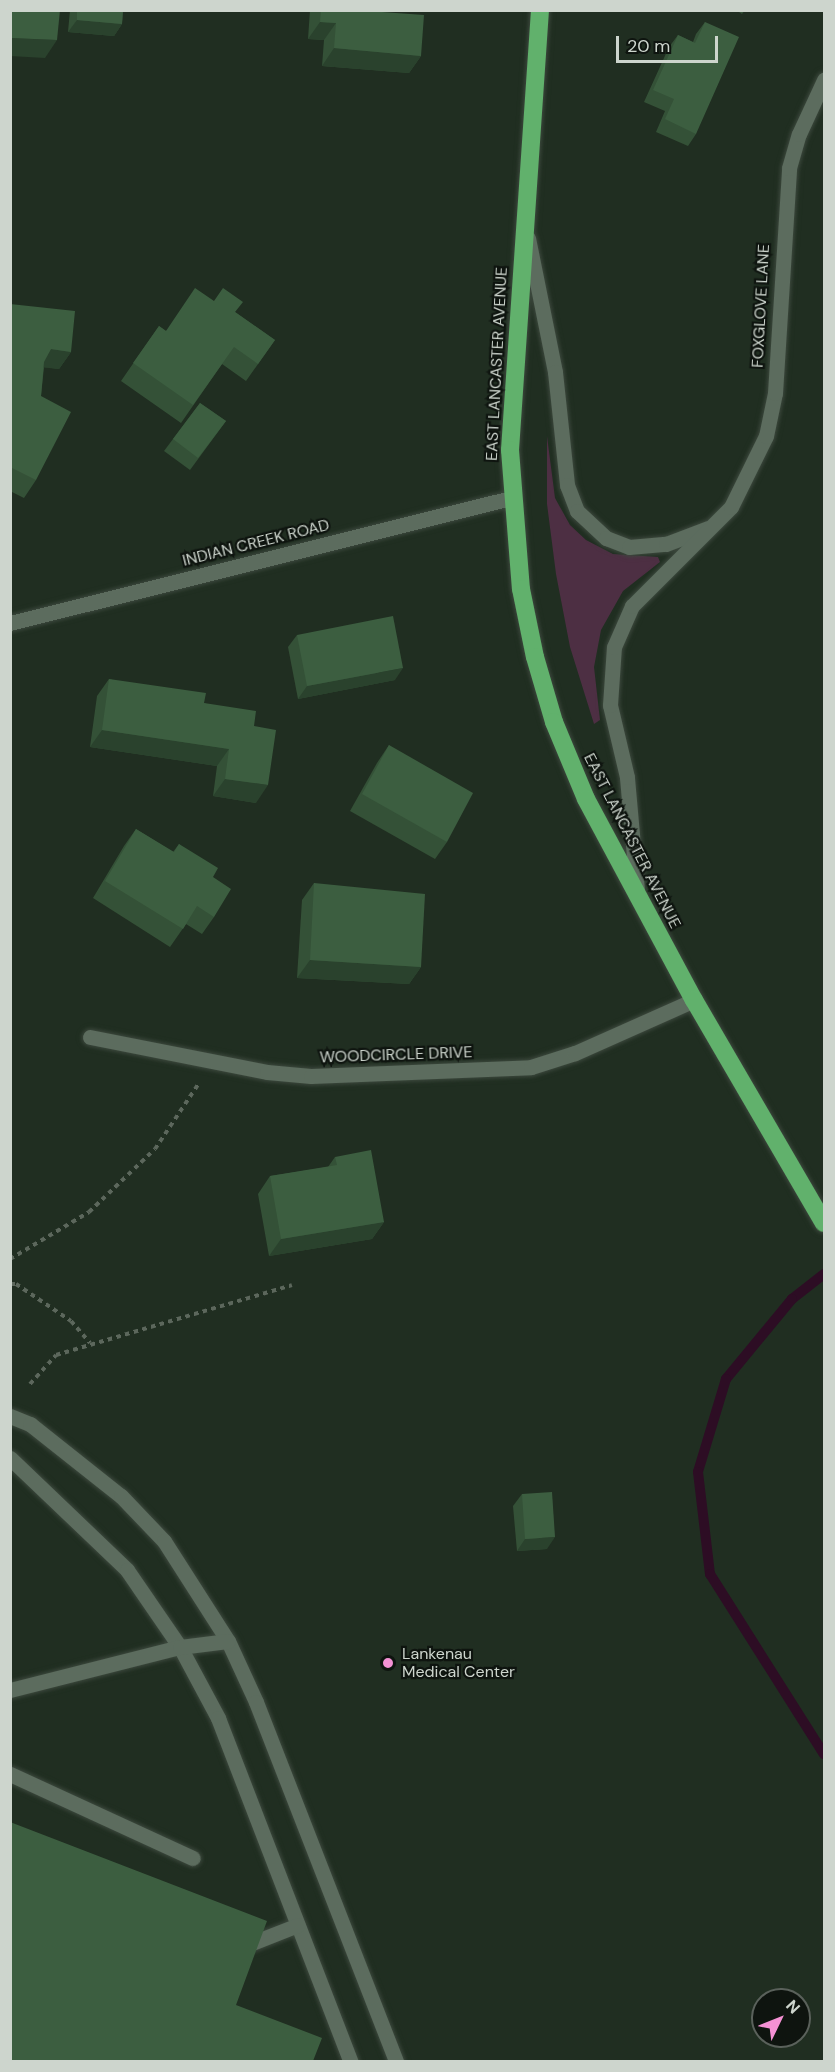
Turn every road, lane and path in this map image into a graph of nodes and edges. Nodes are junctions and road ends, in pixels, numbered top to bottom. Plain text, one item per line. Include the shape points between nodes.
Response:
1 (540, 10) edge
2 (825, 80) edge
3 (526, 228) junction
4 (511, 498) junction
5 (714, 526) junction
6 (10, 623) edge
7 (637, 897) junction
8 (694, 1000) junction
9 (90, 1037) dead end
10 (215, 1060) junction
11 (825, 1223) edge
12 (10, 1259) edge
13 (10, 1284) edge
14 (292, 1285) dead end
15 (90, 1343) junction
16 (30, 1384) dead end
17 (10, 1416) edge
18 (10, 1458) edge
19 (228, 1641) junction
20 (180, 1647) junction
21 (10, 1690) edge
22 (10, 1774) edge
23 (193, 1858) dead end
24 (298, 1925) junction
25 (252, 1943) edge
26 (351, 2061) edge
27 (396, 2061) edge

1 - 3 highway, EAST LANCASTER AVENUE
2 - 5 street, FOXGLOVE LANE via 799,134 789,168 775,393 766,436 745,485
3 - 4 highway, EAST LANCASTER AVENUE via 516,320
3 - 5 street via 555,372 567,485 577,512 606,538 629,547 666,544
4 - 6 street, INDIAN CREEK ROAD
4 - 7 highway, EAST LANCASTER AVENUE via 521,589 554,722 574,775
5 - 7 street, FOXGLOVE LANE via 632,606 614,647 610,705 627,777
7 - 8 highway, EAST LANCASTER AVENUE
8 - 10 street, WOODCIRCLE DRIVE via 575,1053 531,1067 311,1076
8 - 11 highway, EAST LANCASTER AVENUE
9 - 10 street, WOODCIRCLE DRIVE
10 - 12 path via 155,1149 89,1212
13 - 15 path via 16,1284 71,1321
14 - 15 path
15 - 16 path via 56,1354
17 - 19 street via 30,1424 121,1496 164,1541
18 - 20 street via 127,1570
19 - 20 street
19 - 27 street via 256,1702
20 - 21 street
20 - 24 street via 218,1718
22 - 23 street
24 - 25 street
24 - 26 street

